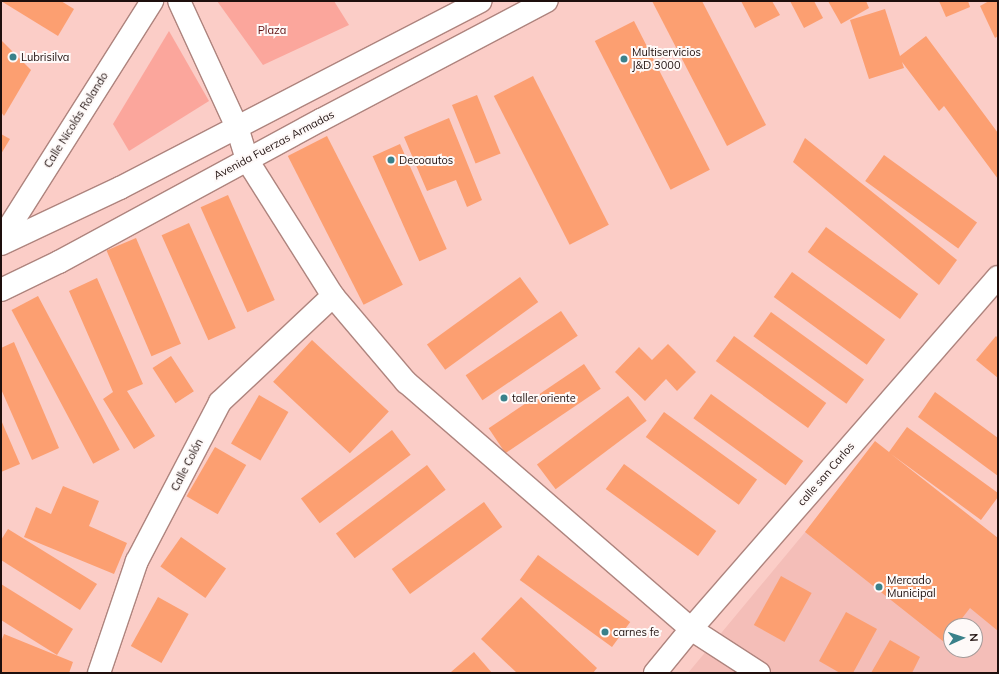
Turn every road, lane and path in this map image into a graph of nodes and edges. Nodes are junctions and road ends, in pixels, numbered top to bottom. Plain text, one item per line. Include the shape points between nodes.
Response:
1 (152, 1) edge
2 (179, 1) edge
3 (480, 1) edge
4 (547, 1) edge
5 (237, 127) junction
6 (247, 160) junction
7 (1, 240) edge
8 (1, 244) edge
9 (998, 277) edge
10 (1, 290) edge
11 (333, 296) junction
12 (691, 629) junction
13 (99, 673) edge
14 (655, 673) edge
15 (758, 673) edge

1 - 7 street, Calle Nicolás Rolando
2 - 5 street
3 - 5 street
4 - 6 street, Avenida Fuerzas Armadas
5 - 6 street
5 - 8 street via 120,188
6 - 10 street, Avenida Fuerzas Armadas via 59,262
6 - 11 street
9 - 12 street, calle san Carlos
11 - 12 street via 406,382
11 - 13 street, Calle Colón via 220,402 137,561
12 - 14 street, calle san Carlos
12 - 15 street

